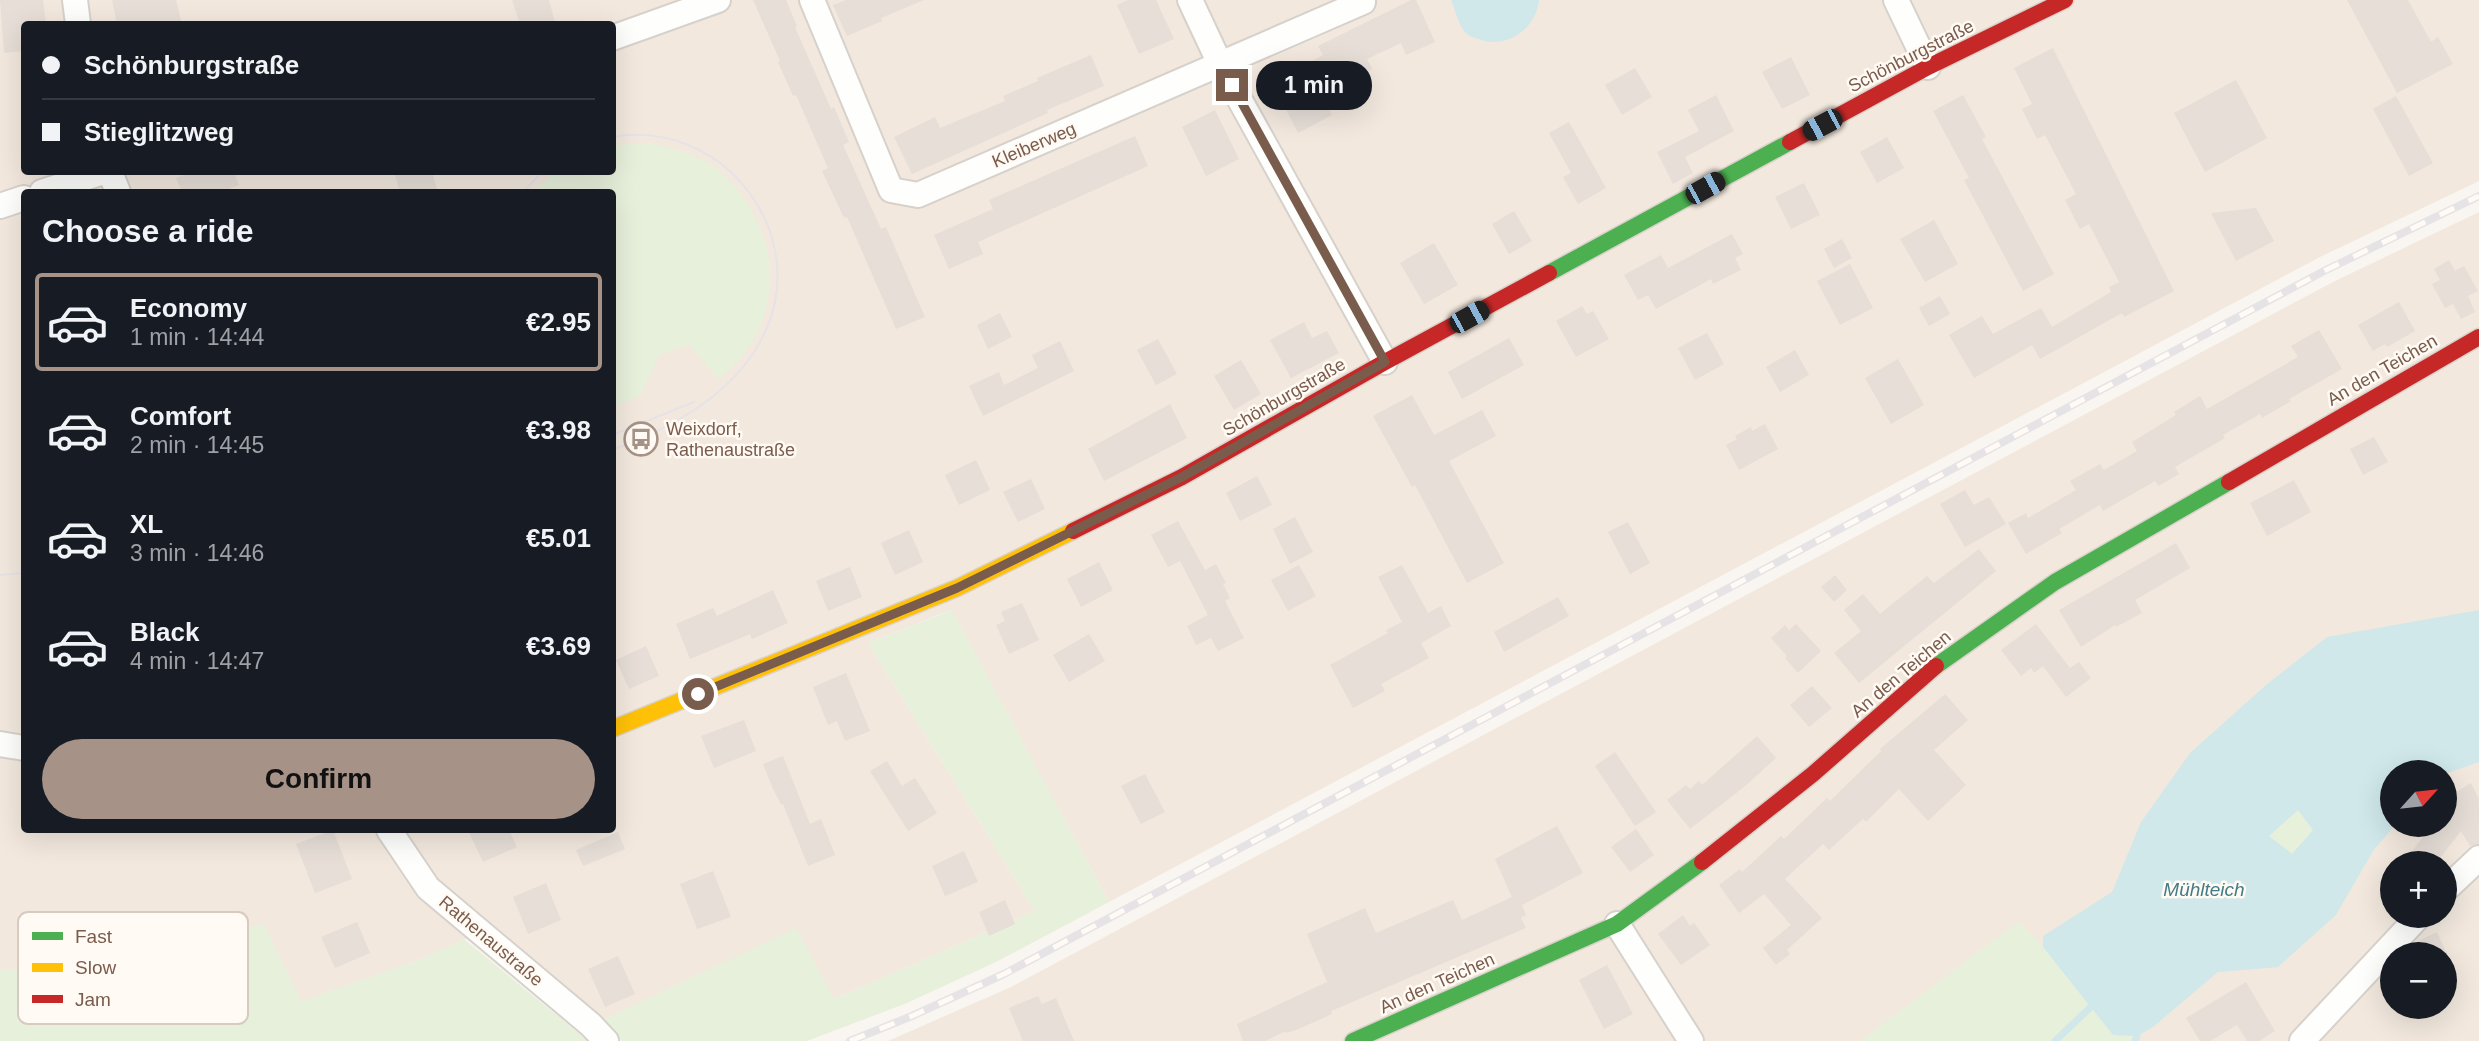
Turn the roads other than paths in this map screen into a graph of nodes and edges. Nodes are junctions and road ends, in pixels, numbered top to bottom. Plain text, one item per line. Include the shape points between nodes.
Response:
1 (75, 0) edge
2 (719, 0) edge
3 (812, 0) edge
4 (1190, 0) edge
5 (1896, 0) edge
6 (2066, 0) edge
7 (1363, 2) edge
8 (78, 21) edge
9 (616, 37) edge
10 (1220, 64) junction
11 (1928, 67) junction
12 (94, 175) edge
13 (51, 189) edge
14 (21, 199) edge
15 (0, 206) edge
16 (2479, 337) edge
17 (1385, 362) junction
18 (616, 727) edge
19 (0, 744) edge
20 (21, 747) edge
21 (391, 833) edge
22 (2479, 858) edge
23 (2457, 879) edge
24 (1617, 924) junction
25 (2408, 928) edge
26 (606, 1041) edge
27 (1353, 1041) edge
28 (1690, 1041) edge
29 (2302, 1041) edge

1 - 8 street
2 - 9 street
3 - 10 street, Kleiberweg via 891,190 918,195
4 - 10 street
5 - 11 street
6 - 11 street, Schönburgstraße
7 - 10 street, Kleiberweg
10 - 17 street
11 - 17 street, Schönburgstraße
12 - 13 street
14 - 15 street
16 - 24 street, An den Teichen via 2055,582 1934,668 1734,839
17 - 18 street, Schönburgstraße via 1182,477 957,588
19 - 20 street
21 - 26 street, Rathenaustraße via 428,888
22 - 23 street
24 - 27 street, An den Teichen
24 - 28 street
25 - 29 street

